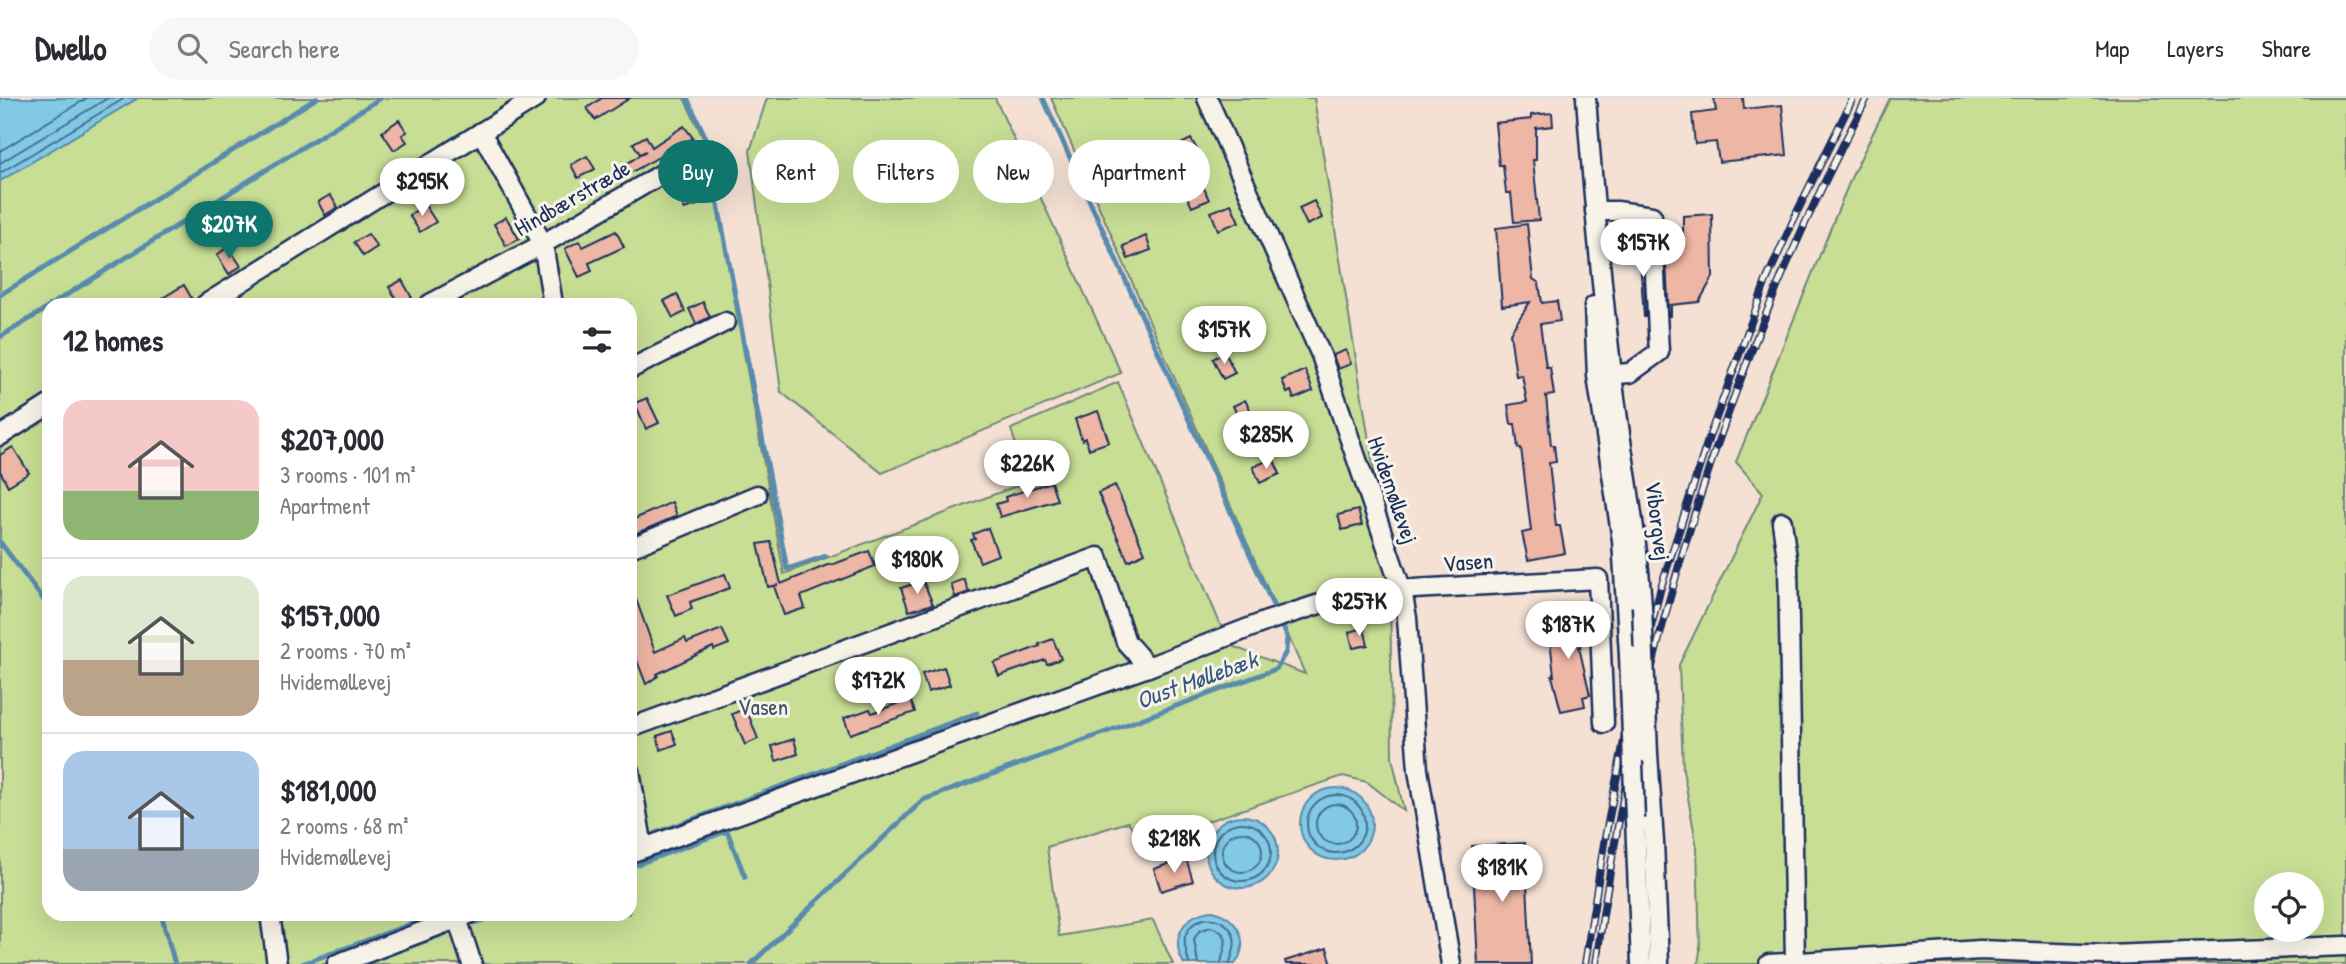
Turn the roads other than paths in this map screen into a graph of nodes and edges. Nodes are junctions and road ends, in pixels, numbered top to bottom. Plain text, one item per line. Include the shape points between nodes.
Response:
1 (536, 98) edge
2 (1207, 98) edge
3 (1586, 98) edge
4 (481, 132) junction
5 (658, 176) edge
6 (1595, 211) junction
7 (543, 244) junction
8 (216, 298) edge
9 (441, 298) edge
10 (552, 298) edge
11 (725, 322) dead end
12 (637, 366) edge
13 (1604, 375) junction
14 (42, 409) edge
15 (0, 436) edge
16 (757, 495) dead end
17 (1782, 522) dead end
18 (637, 545) edge
19 (1633, 576) junction
20 (1598, 579) junction
21 (1402, 591) junction
22 (1148, 667) junction
23 (1604, 723) dead end
24 (637, 725) edge
25 (637, 850) edge
26 (271, 921) edge
27 (450, 921) edge
28 (464, 921) edge
29 (2346, 946) edge
30 (2104, 960) edge
31 (1840, 962) edge
32 (1784, 963) edge
33 (277, 964) edge
34 (337, 964) edge
35 (472, 964) edge
36 (1451, 964) edge
37 (1641, 964) edge
38 (1659, 964) edge
39 (1769, 964) edge

1 - 4 street
2 - 21 street, Hvidemøllevej via 1321,355
3 - 6 street, Viborgvej
4 - 7 street
4 - 8 street
5 - 7 street, Hindbærstræde
6 - 13 street, Viborgvej
6 - 13 street via 1651,216 1659,352 1630,373
7 - 9 street, Hindbærstræde
7 - 10 street
11 - 12 street
13 - 19 street, Viborgvej via 1619,514
14 - 15 street
16 - 18 street
17 - 32 street via 1788,565
19 - 20 street, Vasen
19 - 37 street, Viborgvej, bridge via 1629,655
19 - 38 street, Viborgvej, bridge via 1642,606
20 - 21 street, Vasen
20 - 23 street
21 - 22 street, Vasen via 1357,592
21 - 36 street, Hvidemøllevej via 1418,770
22 - 24 street via 1126,642 1098,557
22 - 25 street, Vasen
26 - 33 street
27 - 34 street
28 - 35 street
29 - 30 street
30 - 31 street via 1980,950
31 - 32 street
32 - 39 street

